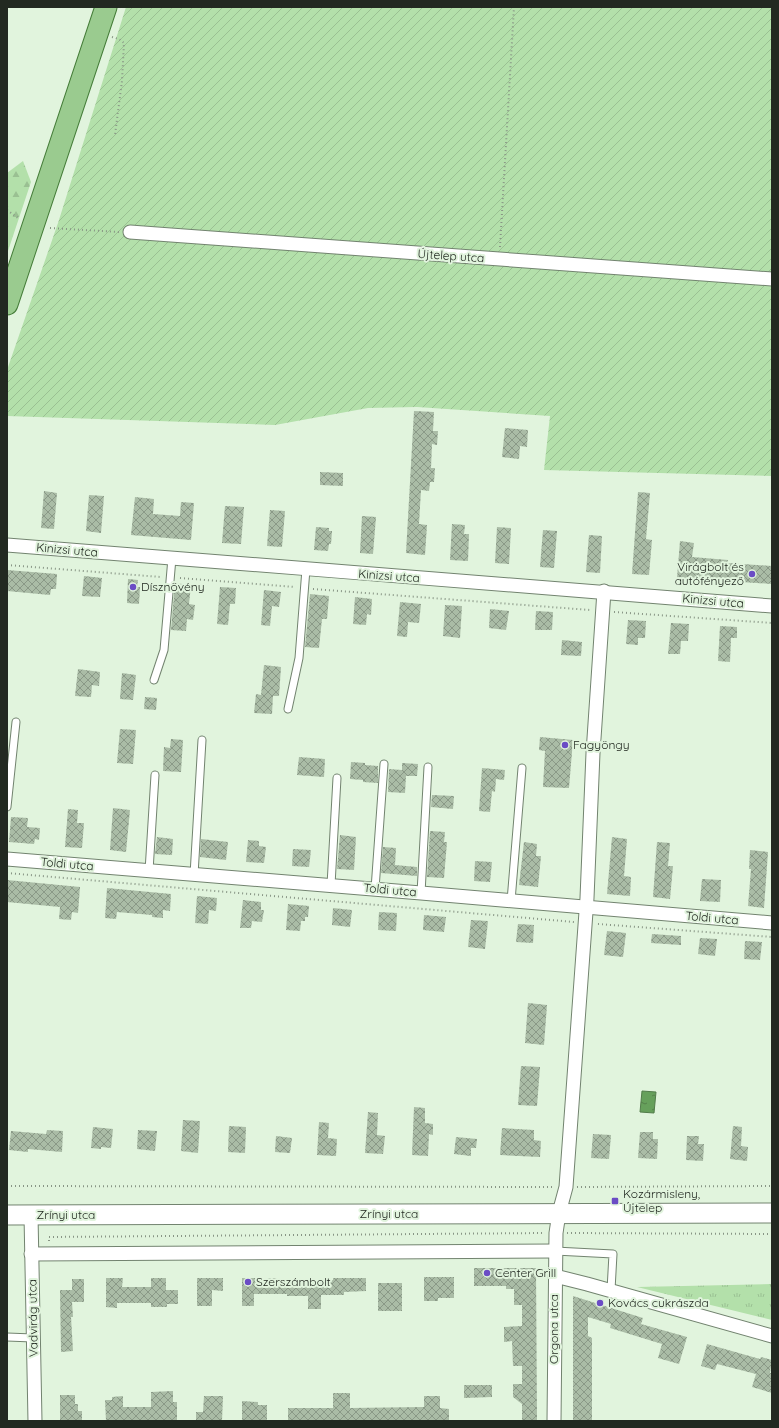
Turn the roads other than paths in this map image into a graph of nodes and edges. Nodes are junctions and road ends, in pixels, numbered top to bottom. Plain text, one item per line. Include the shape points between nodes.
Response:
1 (106, 7) edge
2 (130, 232) road end
3 (772, 279) edge
4 (7, 304) edge
5 (7, 545) edge
6 (172, 558) junction
7 (306, 569) junction
8 (604, 591) junction
9 (772, 606) edge
10 (154, 680) dead end
11 (288, 709) dead end
12 (16, 722) dead end
13 (202, 740) dead end
14 (384, 764) dead end
15 (428, 767) dead end
16 (522, 768) dead end
17 (155, 775) dead end
18 (337, 778) dead end
19 (7, 807) edge
20 (7, 859) edge
21 (149, 871) junction
22 (194, 875) junction
23 (331, 886) junction
24 (375, 889) junction
25 (421, 893) junction
26 (512, 900) junction
27 (586, 907) junction
28 (772, 923) edge
29 (558, 1213) junction
30 (772, 1213) edge
31 (7, 1215) edge
32 (31, 1215) junction
33 (555, 1251) junction
34 (31, 1254) junction
35 (555, 1276) junction
36 (611, 1290) junction
37 (7, 1336) edge
38 (772, 1336) edge
39 (33, 1338) junction
40 (35, 1421) edge
41 (554, 1421) edge

1 - 4 main road
2 - 3 street, Újtelep utca
5 - 6 street, Kinizsi utca
6 - 7 street, Kinizsi utca
6 - 10 lane via 164,650
7 - 8 street, Kinizsi utca
7 - 11 lane via 299,658
8 - 9 street, Kinizsi utca
8 - 27 street, Orgona utca
12 - 19 lane
13 - 22 lane
14 - 24 lane
15 - 25 lane
16 - 26 lane
17 - 21 lane
18 - 23 lane
20 - 21 street, Toldi utca
21 - 22 street, Toldi utca
22 - 23 street, Toldi utca
23 - 24 street, Toldi utca
24 - 25 street, Toldi utca
25 - 26 street, Toldi utca
26 - 27 street, Toldi utca
27 - 28 street, Toldi utca
27 - 29 street, Orgona utca via 566,1187
29 - 30 main road, Zrínyi utca
29 - 32 main road, Zrínyi utca
29 - 33 street, Orgona utca
31 - 32 main road, Zrínyi utca
32 - 34 street, Vadvirág utca
33 - 34 street
33 - 35 street, Orgona utca
33 - 36 lane via 613,1254
34 - 39 street, Vadvirág utca
35 - 36 street
35 - 41 street, Orgona utca
36 - 38 street
37 - 39 lane
39 - 40 street, Vadvirág utca

